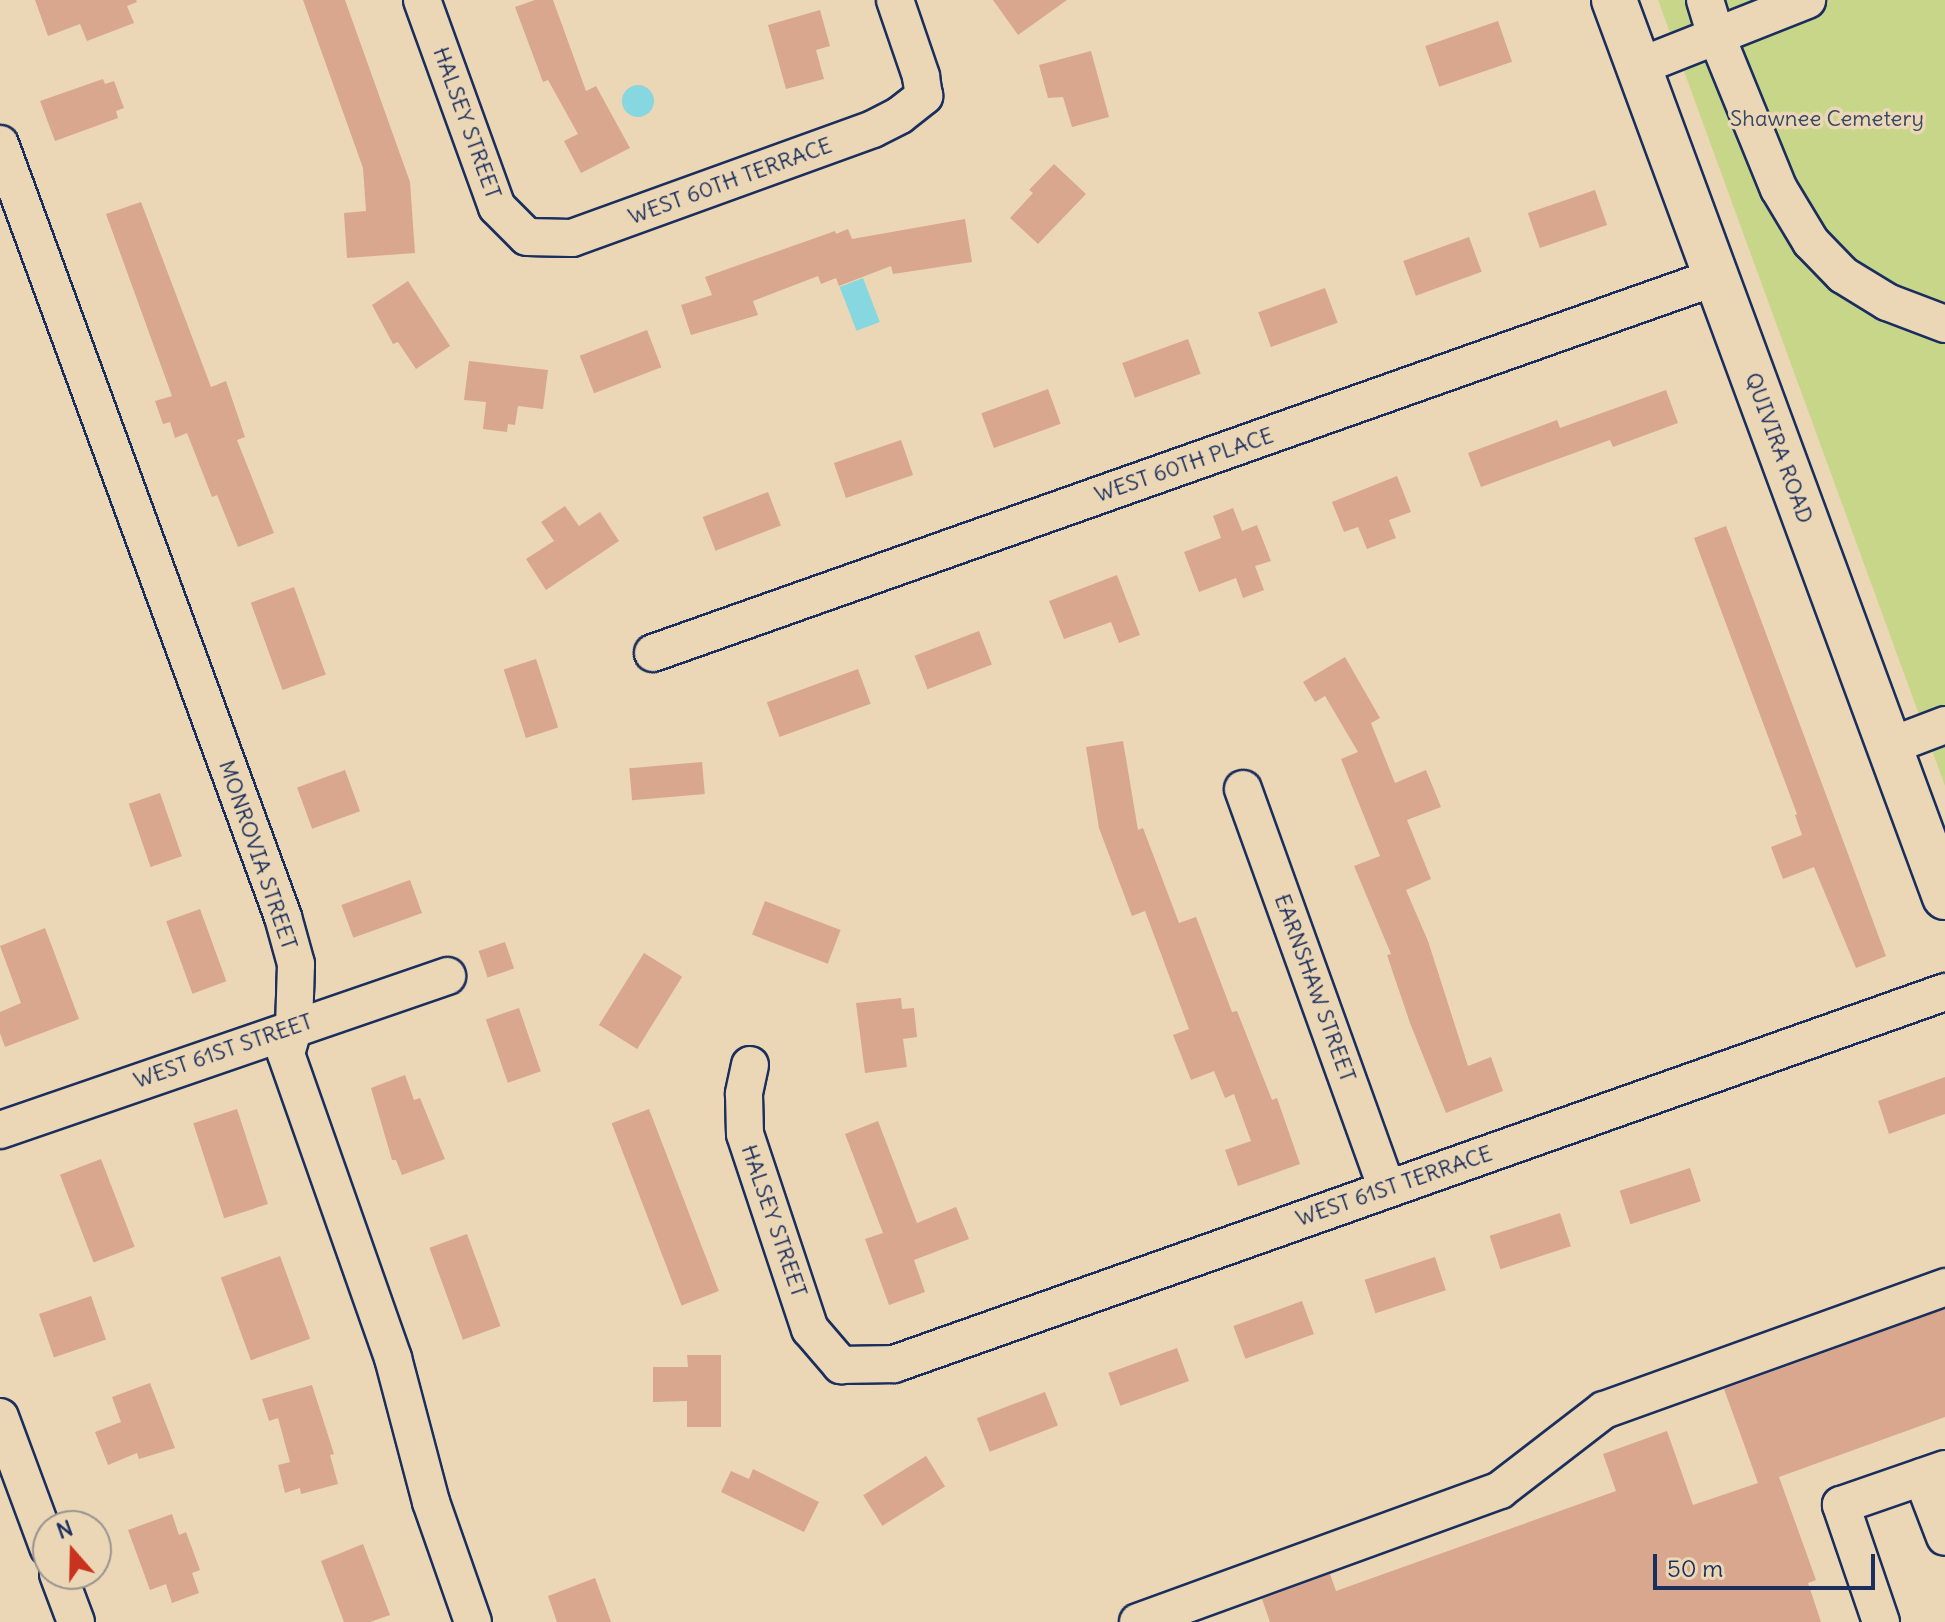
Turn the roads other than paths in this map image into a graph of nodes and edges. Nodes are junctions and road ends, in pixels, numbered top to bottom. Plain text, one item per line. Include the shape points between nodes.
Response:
1 (422, 0) edge
2 (895, 0) edge
3 (1614, 0) edge
4 (1705, 0) edge
5 (1807, 0) edge
6 (1716, 35) junction
7 (1638, 67) junction
8 (0, 144) edge
9 (527, 237) joint
10 (1716, 277) junction
11 (1945, 324) edge
12 (653, 653) dead end
13 (1945, 725) edge
14 (1890, 746) junction
15 (1243, 789) dead end
16 (1945, 897) edge
17 (447, 976) dead end
18 (1945, 992) edge
19 (294, 1026) junction
20 (750, 1065) dead end
21 (0, 1130) edge
22 (1387, 1188) junction
23 (1945, 1287) edge
24 (841, 1365) joint
25 (0, 1417) edge
26 (1934, 1473) edge
27 (34, 1510) edge
28 (1945, 1537) edge
29 (64, 1590) edge
30 (76, 1622) edge
31 (473, 1622) edge
32 (1138, 1622) edge
33 (1881, 1622) edge

1 - 9 street, HALSEY STREET via 497,207
2 - 9 street, WEST 60TH TERRACE via 924,96 873,129 572,238
3 - 7 main road, QUIVIRA ROAD
4 - 6 street
5 - 6 street
6 - 7 street
6 - 11 street via 1779,189 1811,242 1854,282 1887,302
7 - 10 main road, QUIVIRA ROAD
8 - 19 street, MONROVIA STREET via 283,917 296,964
10 - 12 street, WEST 60TH PLACE
10 - 14 main road, QUIVIRA ROAD
13 - 14 street
14 - 16 main road, QUIVIRA ROAD
15 - 22 street, EARNSHAW STREET
17 - 19 street, WEST 61ST STREET
18 - 22 street, WEST 61ST TERRACE
19 - 21 street, WEST 61ST STREET
19 - 31 street, MONROVIA STREET via 286,1054 393,1358 431,1502
20 - 24 street, HALSEY STREET via 745,1134 810,1329
22 - 24 street, WEST 61ST TERRACE via 894,1364
23 - 32 street via 1604,1410 1500,1490
25 - 27 street
26 - 28 street
26 - 33 street via 1841,1505
29 - 30 street

